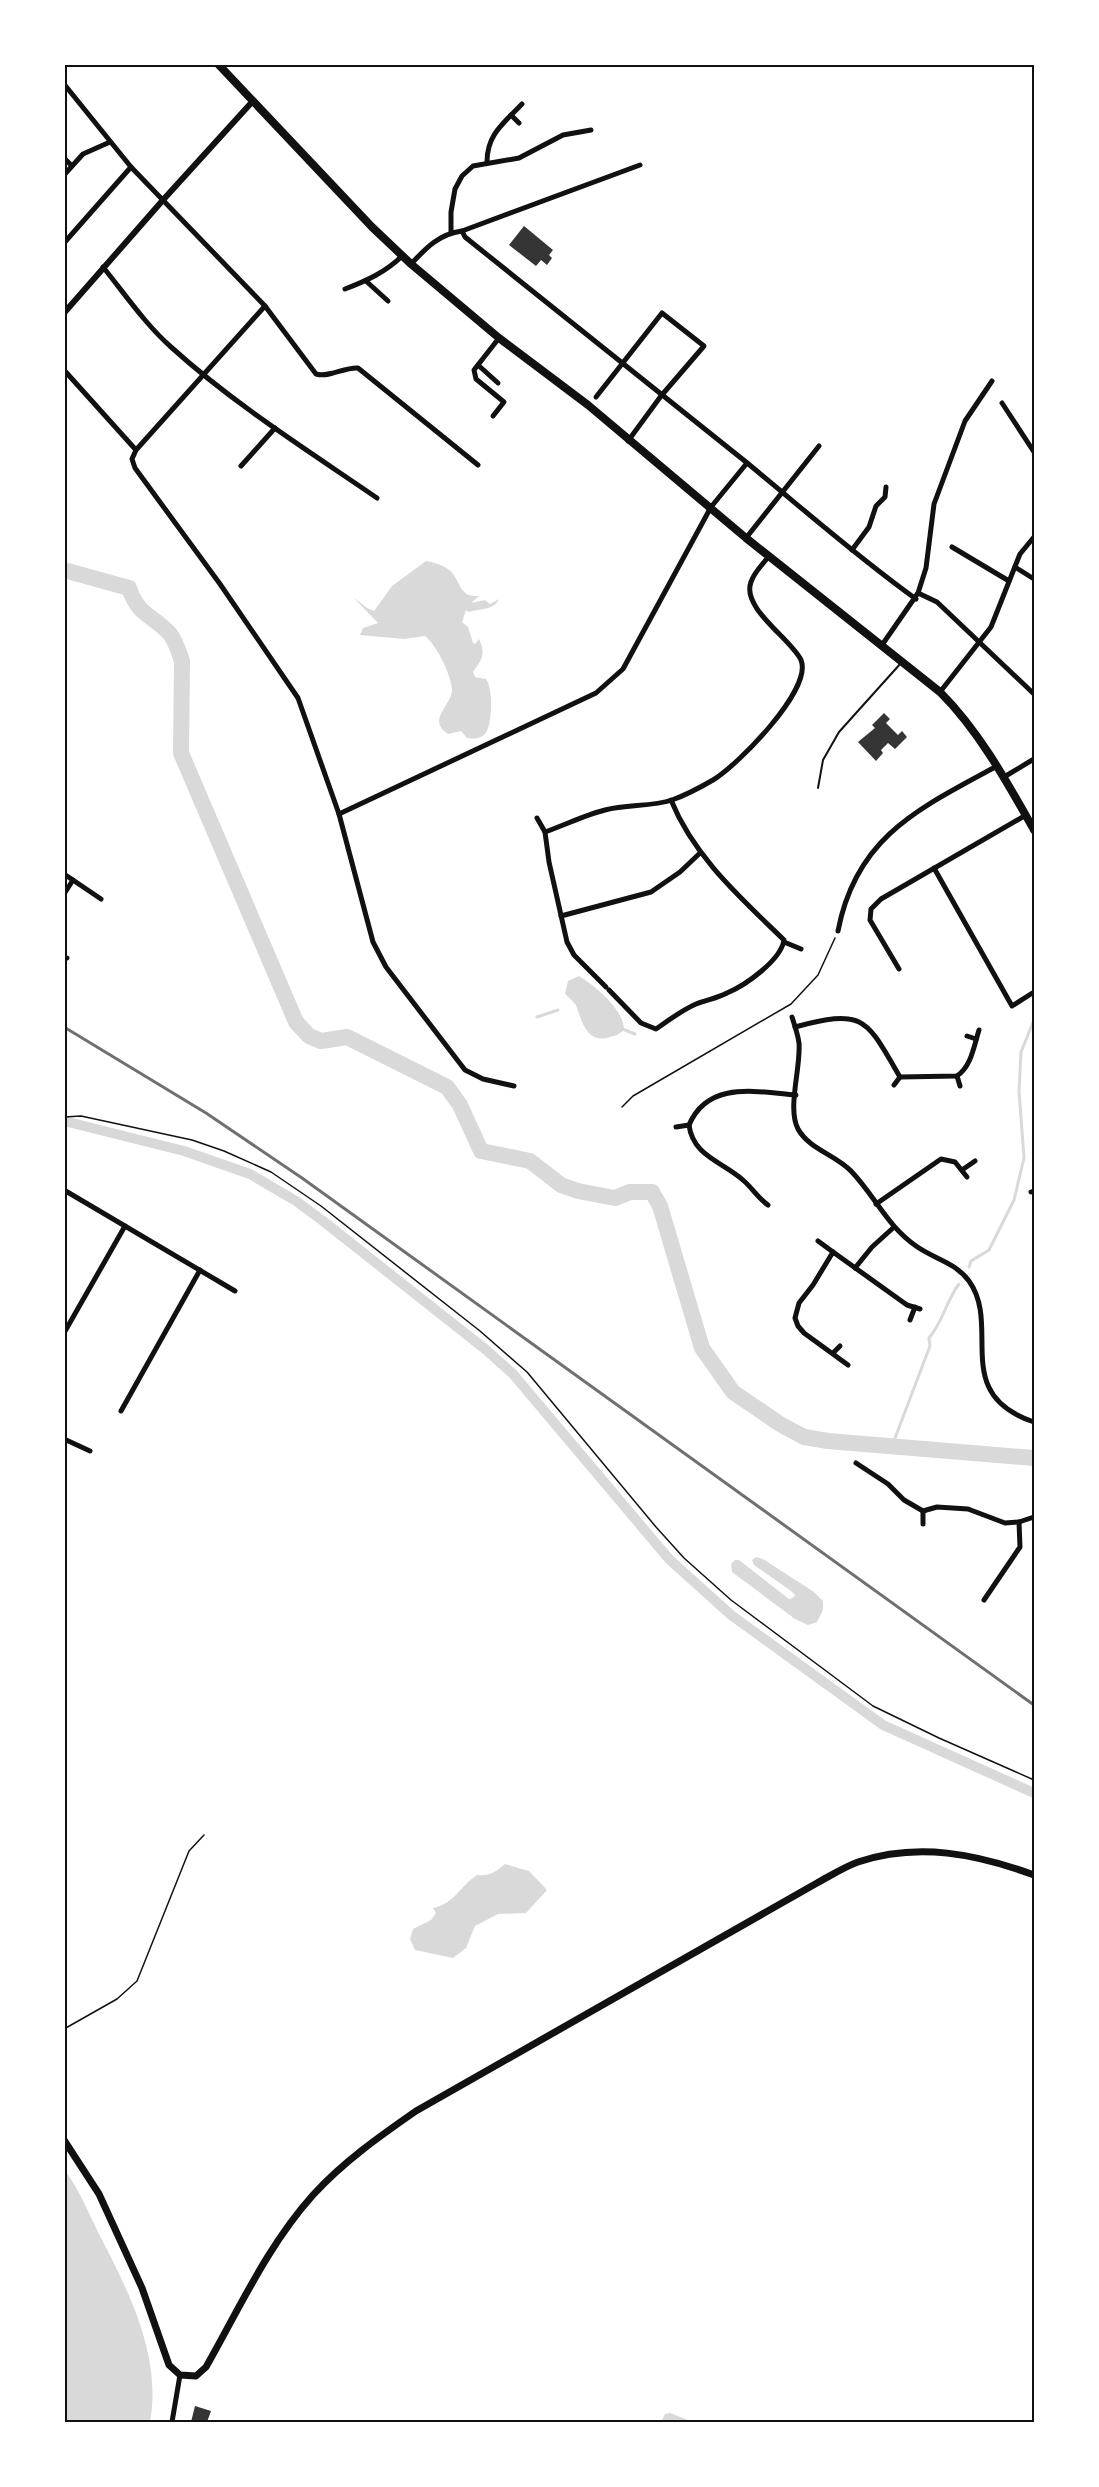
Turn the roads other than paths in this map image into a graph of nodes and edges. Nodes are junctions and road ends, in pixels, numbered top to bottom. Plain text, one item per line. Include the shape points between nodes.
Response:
1 (218, 64) edge
2 (64, 84) edge
3 (252, 102) junction
4 (522, 104) dead end
5 (511, 115) junction
6 (519, 123) dead end
7 (591, 130) dead end
8 (110, 142) junction
9 (64, 158) edge
10 (487, 162) junction
11 (640, 165) dead end
12 (72, 166) junction
13 (131, 167) junction
14 (64, 175) edge
15 (163, 200) junction
16 (462, 231) junction
17 (451, 232) junction
18 (64, 243) edge
19 (402, 256) junction
20 (411, 264) junction
21 (103, 267) junction
22 (366, 281) junction
23 (345, 289) dead end
24 (388, 301) dead end
25 (265, 306) junction
26 (64, 313) edge
27 (499, 338) junction
28 (622, 364) junction
29 (478, 365) junction
30 (64, 370) edge
31 (204, 375) junction
32 (992, 381) dead end
33 (498, 383) dead end
34 (661, 396) junction
35 (596, 397) dead end
36 (1002, 403) dead end
37 (493, 416) dead end
38 (275, 428) junction
39 (628, 441) junction
40 (819, 446) dead end
41 (136, 450) junction
42 (1035, 452) edge
43 (747, 463) junction
44 (478, 465) dead end
45 (241, 466) dead end
46 (886, 487) dead end
47 (781, 493) junction
48 (377, 498) dead end
49 (711, 507) junction
50 (1035, 537) edge
51 (746, 538) junction
52 (952, 547) dead end
53 (852, 550) junction
54 (769, 556) junction
55 (1015, 567) junction
56 (1035, 579) edge
57 (1009, 581) junction
58 (918, 593) junction
59 (916, 599) junction
60 (981, 642) junction
61 (882, 645) junction
62 (903, 661) junction
63 (940, 692) junction
64 (1035, 694) edge
65 (1035, 759) edge
66 (997, 766) junction
67 (1004, 777) junction
68 (818, 788) dead end
69 (671, 800) junction
70 (339, 814) junction
71 (1026, 815) junction
72 (537, 818) dead end
73 (1035, 830) edge
74 (545, 832) junction
75 (700, 853) junction
76 (934, 868) junction
77 (64, 874) edge
78 (73, 880) junction
79 (64, 894) edge
80 (101, 899) dead end
81 (561, 916) junction
82 (838, 931) road end
83 (784, 941) junction
84 (801, 949) dead end
85 (898, 969) dead end
86 (1035, 992) edge
87 (792, 1017) dead end
88 (795, 1027) junction
89 (979, 1030) dead end
90 (967, 1036) dead end
91 (976, 1039) junction
92 (957, 1076) junction
93 (900, 1077) junction
94 (894, 1085) dead end
95 (514, 1086) dead end
96 (960, 1086) dead end
97 (796, 1095) junction
98 (689, 1125) junction
99 (676, 1127) dead end
100 (975, 1161) dead end
101 (962, 1170) junction
102 (967, 1177) dead end
103 (64, 1190) edge
104 (876, 1204) junction
105 (768, 1205) dead end
106 (124, 1226) junction
107 (893, 1228) junction
108 (818, 1241) dead end
109 (833, 1252) junction
110 (855, 1269) junction
111 (200, 1270) junction
112 (235, 1291) dead end
113 (910, 1320) dead end
114 (798, 1326) junction
115 (790, 1330) dead end
116 (64, 1333) edge
117 (840, 1346) dead end
118 (833, 1353) junction
119 (848, 1365) dead end
120 (121, 1411) dead end
121 (1035, 1422) edge
122 (64, 1439) edge
123 (90, 1452) dead end
124 (856, 1463) dead end
125 (873, 1464) dead end
126 (868, 1470) junction
127 (923, 1511) junction
128 (1035, 1517) edge
129 (1019, 1522) junction
130 (922, 1524) dead end
131 (984, 1585) dead end
132 (991, 1590) junction
133 (984, 1600) dead end
134 (1035, 1875) edge
135 (64, 2140) edge
136 (180, 2375) junction
137 (172, 2422) edge

1 - 3 highway
2 - 8 street
3 - 15 street
3 - 19 highway
4 - 5 street
5 - 6 street
5 - 10 street via 491,137
7 - 10 street via 562,135 519,158
8 - 12 street via 83,154
8 - 13 street
9 - 12 street
10 - 17 street via 473,166 455,189
11 - 16 street
12 - 14 street
13 - 15 street
13 - 18 street
15 - 21 street
15 - 25 street
16 - 17 street
16 - 28 street
17 - 20 street via 430,243
19 - 20 highway
19 - 22 street
20 - 27 highway
21 - 26 street
21 - 31 street via 169,345
22 - 23 street
22 - 24 street
25 - 31 street
25 - 44 street via 316,374 358,368
27 - 29 street
27 - 39 highway via 588,405
28 - 34 street
28 - 34 street via 662,313 704,346
28 - 35 street
29 - 33 street
29 - 37 street via 474,370 476,379 504,402
30 - 41 street
31 - 38 street
31 - 41 street
32 - 58 street via 965,421 934,504 926,568
34 - 39 street
34 - 43 street
36 - 42 street
38 - 45 street
38 - 48 street
39 - 49 highway
40 - 47 street
41 - 70 street via 132,459 135,468 298,698
43 - 47 street
43 - 49 street
46 - 53 street via 869,527
47 - 51 street
47 - 53 street
49 - 51 highway
49 - 70 street via 623,669 596,693
50 - 55 street via 1020,554
51 - 54 highway
52 - 57 street
53 - 59 street
54 - 61 highway
54 - 69 street via 750,584 751,595 794,650 801,662 802,676 758,742 732,767
55 - 56 street
55 - 57 street
57 - 60 street
58 - 59 street
58 - 60 street via 937,602
59 - 61 street
60 - 63 street
60 - 64 street
61 - 62 highway
62 - 63 highway
62 - 68 lane via 839,732 823,760
63 - 66 highway via 960,712
65 - 67 street
66 - 67 highway
66 - 82 street via 918,809 885,836 854,880 843,904
67 - 71 highway
69 - 74 street via 606,809
69 - 75 street
70 - 95 street via 373,942 386,967 465,1070 473,1076
71 - 73 highway
71 - 76 street
72 - 74 street
74 - 81 street
75 - 81 street via 651,892
75 - 83 street
76 - 85 street via 871,909 870,920
76 - 86 street via 1012,1006
77 - 78 street
78 - 79 street
78 - 80 street
81 - 83 street via 574,955 641,1023 656,1029 745,982 776,958
83 - 84 street
87 - 88 street
88 - 93 street via 829,1018 862,1023 873,1031
88 - 97 street via 799,1043
89 - 91 street
90 - 91 street
91 - 92 street via 970,1060
92 - 93 street
92 - 96 street
93 - 94 street
97 - 98 street via 727,1092 704,1103
97 - 104 street via 794,1117 800,1131 851,1171
98 - 99 street
98 - 105 street via 702,1154 744,1180
100 - 101 street
101 - 102 street
101 - 104 street via 955,1162 941,1159
103 - 106 street
104 - 107 street
106 - 111 street
106 - 116 street
107 - 110 street
107 - 121 street via 917,1247 957,1268 968,1280 977,1300 981,1357 988,1384 1005,1407
108 - 109 street
109 - 110 street
109 - 114 street via 795,1311
110 - 113 street via 917,1308
111 - 112 street
111 - 120 street
114 - 115 street
114 - 118 street
117 - 118 street
118 - 119 street
122 - 123 street
124 - 126 street
125 - 126 street
126 - 127 street
127 - 129 street via 938,1507 968,1509 1005,1523
127 - 130 street
128 - 129 street
129 - 132 street via 1020,1547
131 - 132 street
132 - 133 street
134 - 136 main road via 953,1852 891,1853 856,1863 417,2110 338,2169 313,2195 259,2272 206,2367 196,2376
135 - 136 main road via 99,2194 142,2288 169,2365
136 - 137 street

